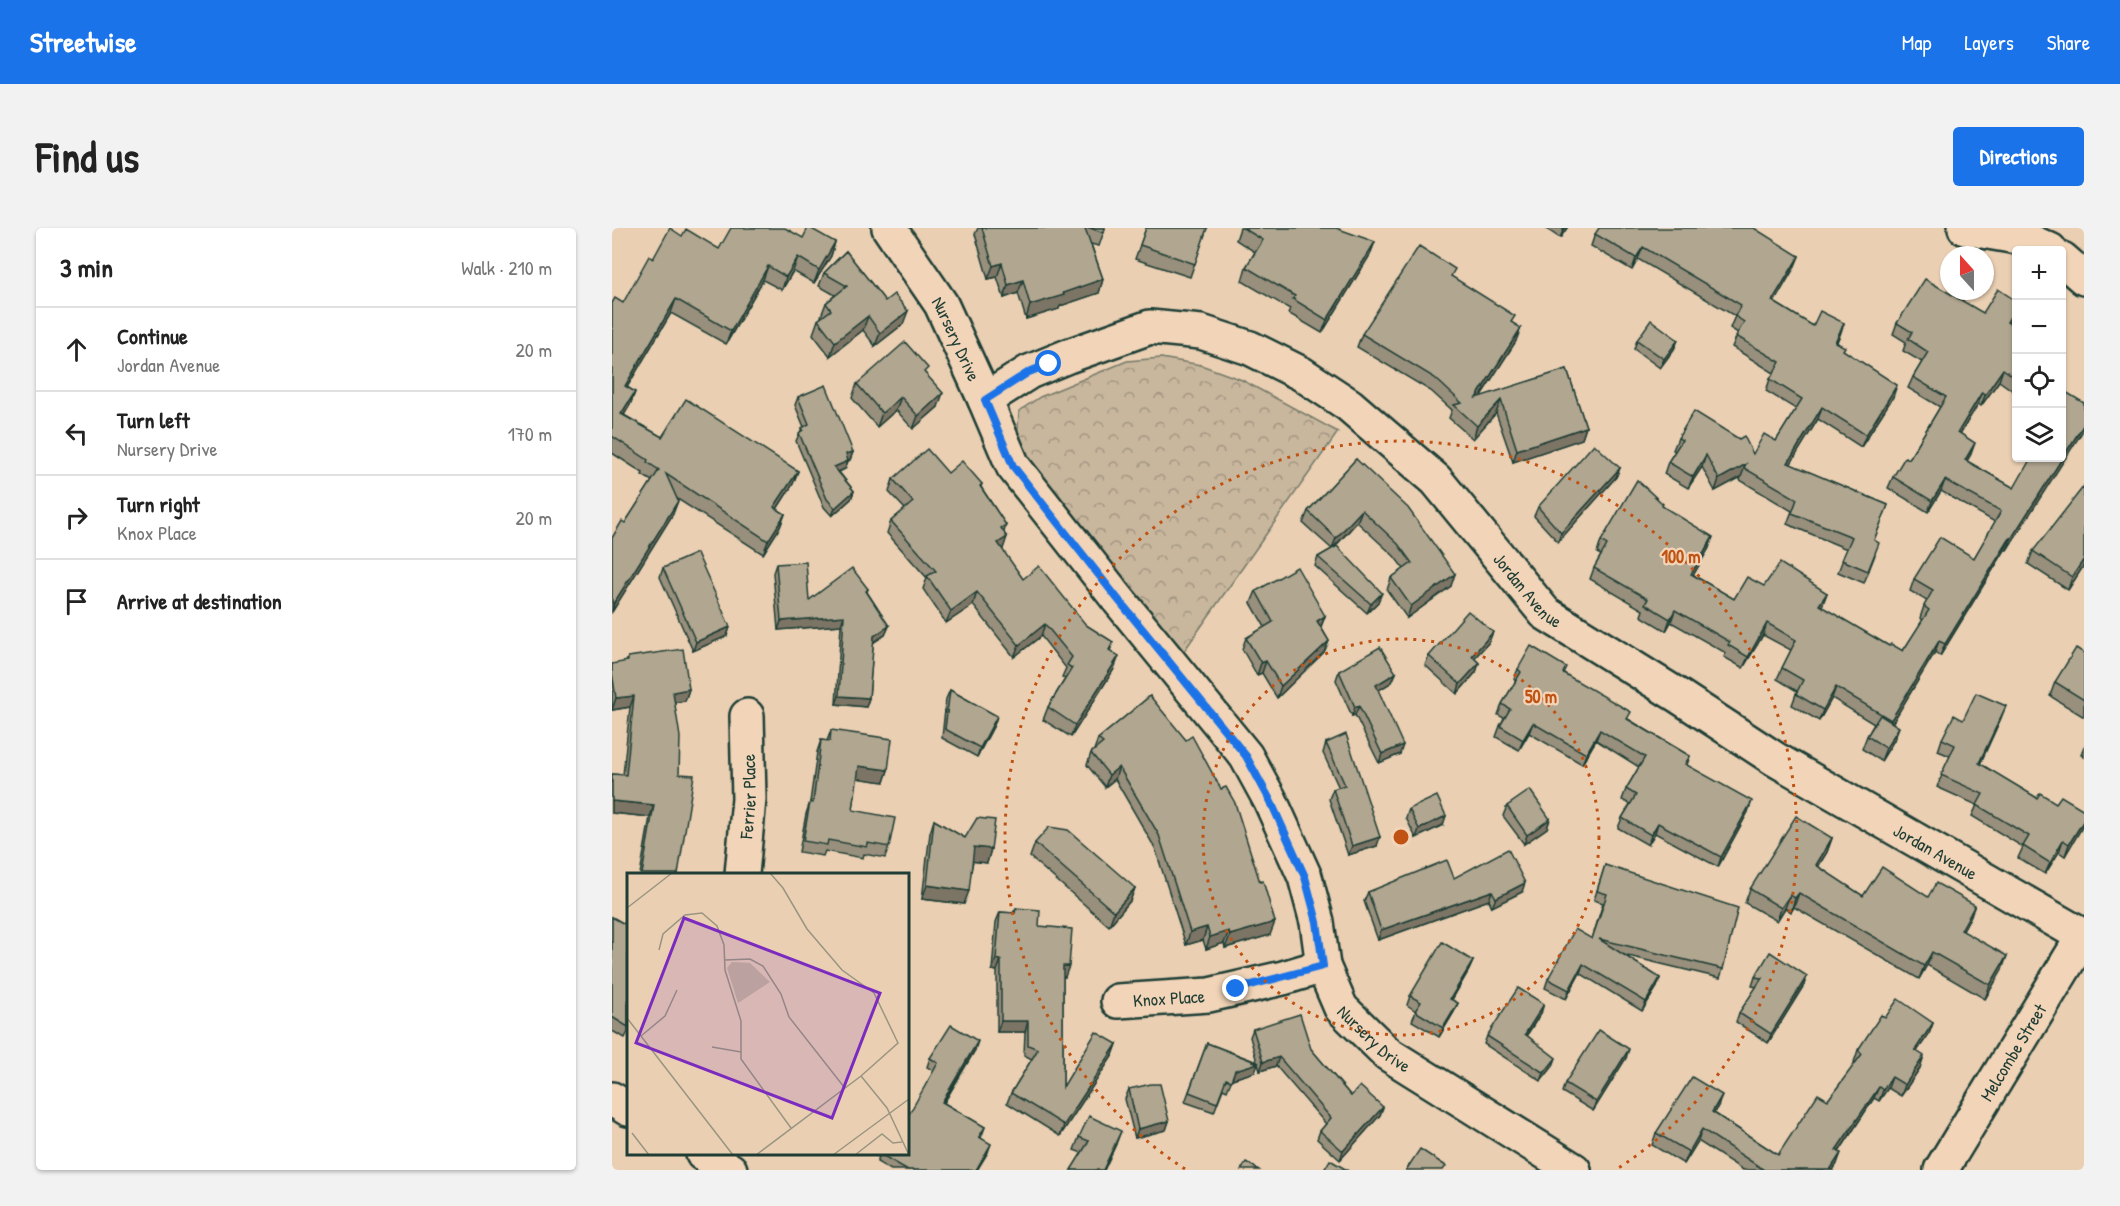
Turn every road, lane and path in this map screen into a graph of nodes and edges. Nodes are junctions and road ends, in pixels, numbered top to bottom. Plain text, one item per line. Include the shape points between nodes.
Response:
1 (889, 228) edge
2 (1965, 228) edge
3 (2041, 246) edge
4 (2066, 263) edge
5 (2084, 278) edge
6 (985, 400) junction
7 (747, 716) dead end
8 (742, 873) edge
9 (2084, 935) edge
10 (1323, 966) junction
11 (1118, 1001) dead end
12 (705, 1155) edge
13 (730, 1170) edge
14 (1574, 1170) edge
15 (1941, 1170) edge

1 - 6 street, Nursery Drive via 941,304
2 - 3 street via 2023,238
4 - 5 street
6 - 9 street, Jordan Avenue via 1029,372 1150,327 1201,332 1250,348 1302,374 1349,405 1436,480 1545,613 1775,759
6 - 10 street, Nursery Drive via 1013,466 1246,756 1305,877
7 - 8 street, Ferrier Place via 749,799
9 - 15 street, Melcombe Street
10 - 11 street, Knox Place via 1209,995
10 - 14 street, Nursery Drive via 1341,1008 1388,1054
12 - 13 street

